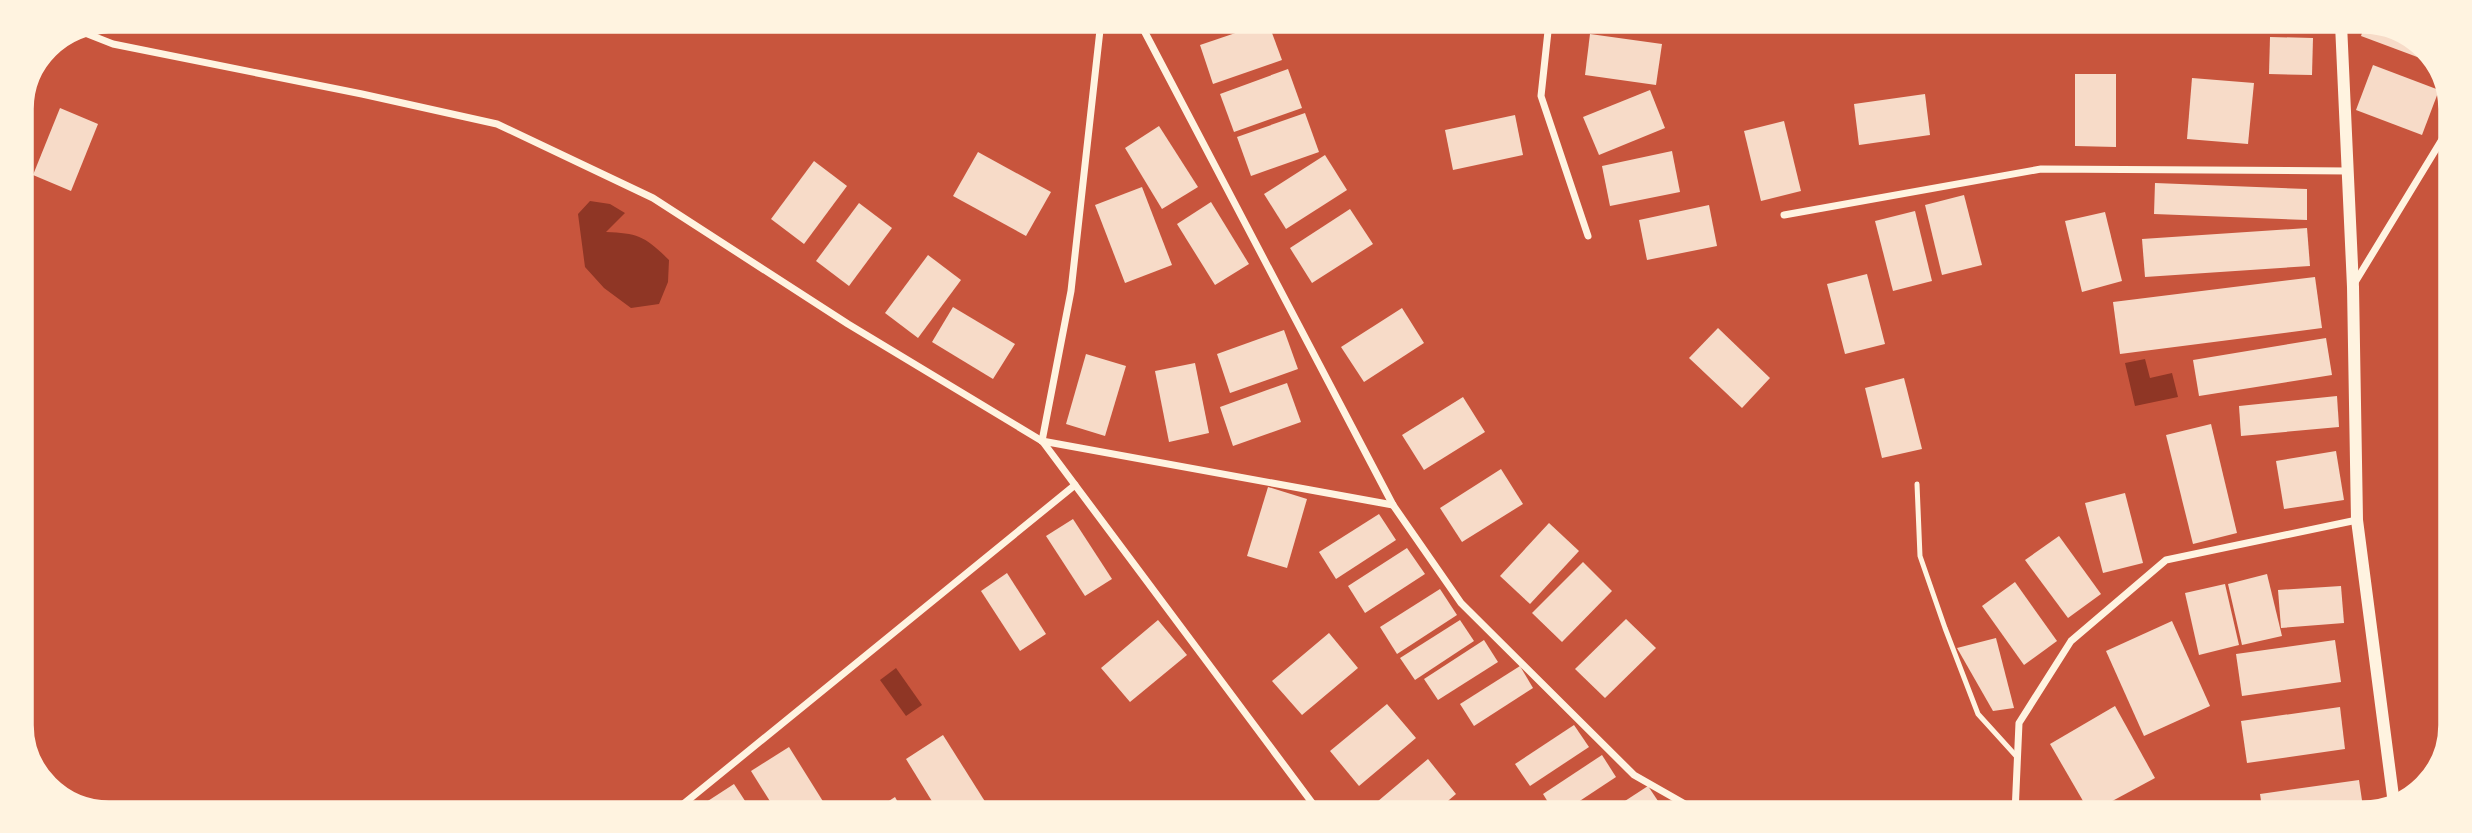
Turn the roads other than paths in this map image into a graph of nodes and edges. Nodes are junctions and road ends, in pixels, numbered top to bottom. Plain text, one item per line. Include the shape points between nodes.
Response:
1 (1100, 32) edge
2 (1145, 32) edge
3 (1548, 32) edge
4 (2342, 32) edge
5 (88, 34) edge
6 (2440, 143) edge
7 (2348, 171) junction
8 (1784, 215) dead end
9 (1588, 236) dead end
10 (2353, 287) junction
11 (1042, 441) junction
12 (1917, 484) dead end
13 (1075, 485) junction
14 (1393, 505) junction
15 (2357, 520) junction
16 (2017, 757) junction
17 (2393, 795) edge
18 (686, 802) edge
19 (1312, 802) edge
20 (1681, 802) edge
21 (2015, 802) edge

1 - 11 street via 1071,291
2 - 14 street
3 - 9 street via 1541,96
4 - 7 street
5 - 11 street via 113,44 497,124 653,198 848,324
6 - 10 street
7 - 8 street via 2041,169
7 - 10 street
10 - 15 street
11 - 13 street
11 - 14 street
12 - 16 lane via 1920,556 1945,628 1978,714
13 - 18 street
13 - 19 street
14 - 20 street via 1461,603 1634,775
15 - 16 street via 2166,561 2071,641 2019,723
15 - 17 street
16 - 21 street

